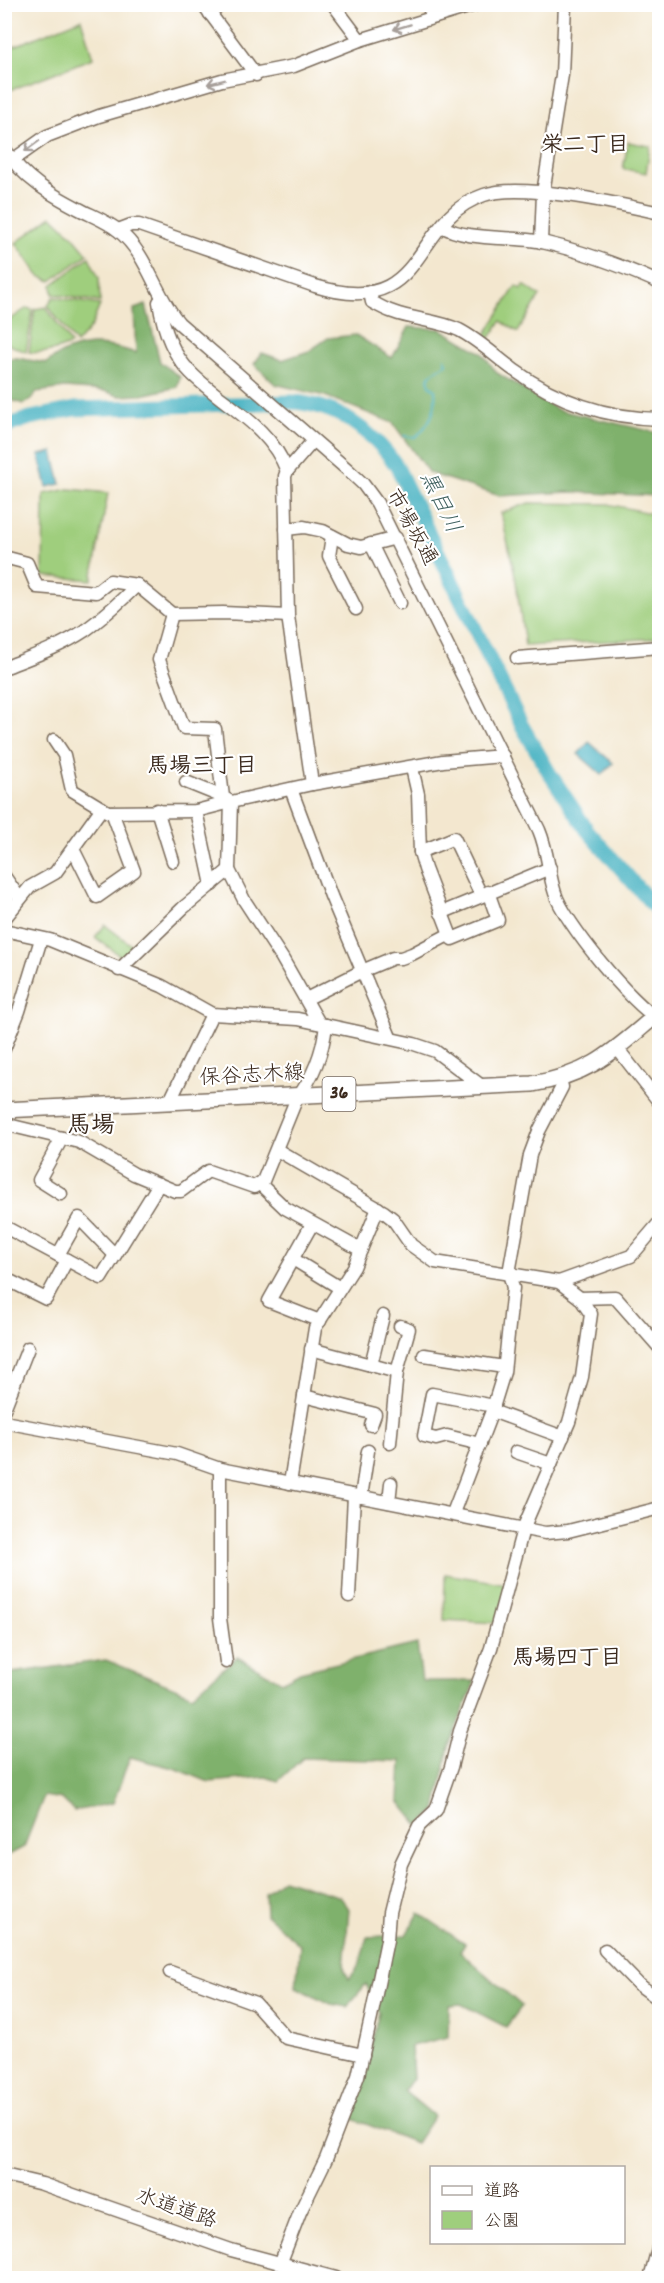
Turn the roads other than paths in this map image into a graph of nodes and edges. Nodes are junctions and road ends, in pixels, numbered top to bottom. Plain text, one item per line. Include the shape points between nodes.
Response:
1 (221, 4) edge
2 (333, 4) edge
3 (426, 4) edge
4 (478, 4) edge
5 (565, 4) edge
6 (463, 7) edge
7 (206, 9) edge
8 (435, 17) junction
9 (360, 40) junction
10 (256, 75) junction
11 (4, 148) edge
12 (13, 160) junction
13 (543, 193) junction
14 (660, 213) edge
15 (442, 226) junction
16 (118, 231) junction
17 (541, 242) junction
18 (660, 283) edge
19 (370, 292) junction
20 (162, 298) junction
21 (660, 419) edge
22 (309, 437) junction
23 (287, 471) junction
24 (286, 529) junction
25 (332, 536) junction
26 (396, 538) junction
27 (371, 544) junction
28 (4, 557) edge
29 (137, 585) junction
30 (400, 603) dead end
31 (356, 609) dead end
32 (172, 614) junction
33 (288, 616) junction
34 (660, 647) edge
35 (518, 658) dead end
36 (4, 668) edge
37 (54, 740) dead end
38 (503, 756) junction
39 (412, 768) junction
40 (186, 782) dead end
41 (312, 784) junction
42 (291, 789) junction
43 (227, 799) junction
44 (107, 810) junction
45 (157, 810) junction
46 (196, 811) junction
47 (73, 849) junction
48 (420, 852) junction
49 (173, 861) dead end
50 (550, 868) junction
51 (229, 870) junction
52 (4, 876) edge
53 (212, 885) junction
54 (484, 894) junction
55 (20, 899) junction
56 (441, 913) junction
57 (4, 919) edge
58 (4, 930) edge
59 (450, 934) junction
60 (41, 939) junction
61 (119, 970) junction
62 (362, 971) junction
63 (306, 999) junction
64 (212, 1014) junction
65 (658, 1016) edge
66 (322, 1024) junction
67 (390, 1037) junction
68 (617, 1048) junction
69 (4, 1049) edge
70 (560, 1078) junction
71 (483, 1086) junction
72 (299, 1096) junction
73 (169, 1102) junction
74 (660, 1103) edge
75 (4, 1110) edge
76 (4, 1124) edge
77 (62, 1138) junction
78 (277, 1150) junction
79 (159, 1184) junction
80 (260, 1184) junction
81 (61, 1194) dead end
82 (378, 1208) junction
83 (660, 1222) edge
84 (312, 1224) junction
85 (4, 1228) edge
86 (361, 1250) junction
87 (116, 1255) junction
88 (63, 1258) junction
89 (293, 1259) junction
90 (509, 1273) junction
91 (4, 1278) edge
92 (559, 1281) junction
93 (340, 1288) junction
94 (580, 1298) junction
95 (383, 1316) dead end
96 (320, 1321) junction
97 (400, 1326) dead end
98 (28, 1348) dead end
99 (660, 1348) edge
100 (311, 1349) junction
101 (424, 1355) dead end
102 (371, 1365) junction
103 (504, 1367) junction
104 (397, 1372) junction
105 (304, 1396) junction
106 (493, 1408) junction
107 (4, 1409) edge
108 (4, 1422) edge
109 (371, 1425) dead end
110 (563, 1437) junction
111 (390, 1443) dead end
112 (480, 1444) junction
113 (368, 1451) dead end
114 (516, 1452) dead end
115 (551, 1464) junction
116 (220, 1469) junction
117 (290, 1483) junction
118 (391, 1483) dead end
119 (358, 1497) junction
120 (388, 1502) junction
121 (660, 1508) edge
122 (453, 1513) junction
123 (523, 1529) junction
124 (349, 1596) dead end
125 (226, 1662) dead end
126 (605, 1950) dead end
127 (170, 1972) dead end
128 (660, 2000) edge
129 (363, 2055) junction
130 (4, 2175) edge
131 (660, 2241) edge
132 (280, 2264) junction
133 (336, 2278) edge
134 (650, 2278) edge

1 - 7 street
2 - 9 street
3 - 8 street
4 - 6 street
5 - 13 street via 562,75
6 - 8 street
7 - 10 street
8 -> 9 street
9 - 10 street via 294,66
10 -> 12 street via 222,80 72,125 42,139
11 - 12 street, 市場坂通
12 - 16 street, 市場坂通 via 42,188
13 - 14 street
13 - 15 street via 507,191 481,195 463,205
13 - 17 street
15 - 17 street via 466,235
15 - 19 street via 409,271 397,281
16 - 19 street via 139,225 321,288 341,293
16 - 20 street, 市場坂通 via 139,254
17 - 18 street via 590,255
19 - 21 street via 372,302 392,312 468,335 517,372 564,400 621,417
20 - 22 street, 市場坂通 via 179,323
20 - 23 street via 159,302 166,334 182,362 256,425 281,455
22 - 23 street
22 - 26 street, 市場坂通 via 363,484
23 - 24 street
24 - 25 street via 304,527
24 - 33 street
25 - 27 street via 361,547
25 - 31 street via 329,556
26 - 27 street
26 - 38 street, 市場坂通
27 - 30 street
28 - 29 street via 27,563 38,587 96,592 111,581
29 - 32 street
29 - 36 street via 83,632
32 - 33 street
32 - 43 street via 159,660 184,728 215,729
33 - 41 street
34 - 35 street
37 - 44 street via 64,755 72,790
38 - 39 street
38 - 50 street, 市場坂通 via 544,841
39 - 41 street
39 - 48 street via 418,795
40 - 43 street
41 - 42 street
42 - 43 street
42 - 62 street
43 - 46 street
43 - 51 street
44 - 45 street
44 - 47 street
44 - 47 street via 134,871 97,897
45 - 46 street
45 - 49 street
46 - 53 street
47 - 55 street via 55,873 30,887
48 - 54 street via 454,838
48 - 56 street
50 - 54 street
50 - 65 street, 市場坂通 via 554,891 566,917 631,995
51 - 53 street
51 - 63 street
52 - 55 street
53 - 61 street
54 - 56 street
54 - 59 street via 498,920 452,939
55 - 57 street
56 - 59 street
58 - 60 street
59 - 62 street via 412,954
60 - 61 street
60 - 69 street
61 - 64 street via 162,986
62 - 63 street
62 - 67 street
63 - 66 street
64 - 66 street
64 - 73 street
65 - 68 main road, 保谷志木線 / 36
66 - 67 street
66 - 72 street via 320,1054
67 - 71 street via 435,1051
68 - 70 main road, 保谷志木線 / 36 via 593,1065
68 - 74 street
70 - 71 main road, 保谷志木線 / 36 via 532,1084
70 - 90 street via 562,1087 530,1155
71 - 72 main road, 保谷志木線 / 36
72 - 73 main road, 保谷志木線 / 36
72 - 78 street
73 - 75 main road, 保谷志木線 / 36
76 - 77 street
77 - 79 street via 79,1142
77 - 81 street via 39,1180
78 - 80 street
78 - 82 street
79 - 80 street via 181,1191 208,1171 254,1187
79 - 87 street
80 - 84 street via 285,1208
82 - 86 street
82 - 90 street via 393,1219 411,1245 435,1262
83 - 92 street via 632,1256
84 - 86 street
84 - 89 street
85 - 88 street
86 - 93 street
87 - 88 street via 101,1278
87 - 88 street via 79,1218
88 - 91 street via 46,1299
89 - 93 street
89 - 96 street via 269,1301
90 - 92 street
90 - 103 street via 513,1288
92 - 94 street
93 - 96 street
94 - 99 street via 615,1297
94 - 110 street via 591,1314 582,1377
95 - 102 street
96 - 100 street
97 - 104 street via 409,1329
98 - 107 street
100 - 102 street
100 - 105 street
101 - 103 street
102 - 104 street
103 - 106 street
104 - 111 street
105 - 109 street via 375,1414
105 - 117 street
106 - 110 street
106 - 112 street
106 - 112 street via 432,1395 424,1436 447,1436
108 - 116 street via 177,1454
110 - 115 street
112 - 122 street
113 - 119 street
114 - 115 street
115 - 123 street
116 - 117 street
116 - 125 street via 220,1618
117 - 119 street
118 - 120 street
119 - 120 street
119 - 124 street
120 - 122 street
121 - 123 street via 568,1531 545,1533
122 - 123 street
123 - 129 street via 491,1648 447,1778 435,1810 419,1826 401,1864
126 - 128 street
127 - 129 street via 255,2003 286,2038
129 - 132 street via 326,2159
130 - 132 street, 水道道路 via 42,2184
131 - 134 street
132 - 133 street, 水道道路

